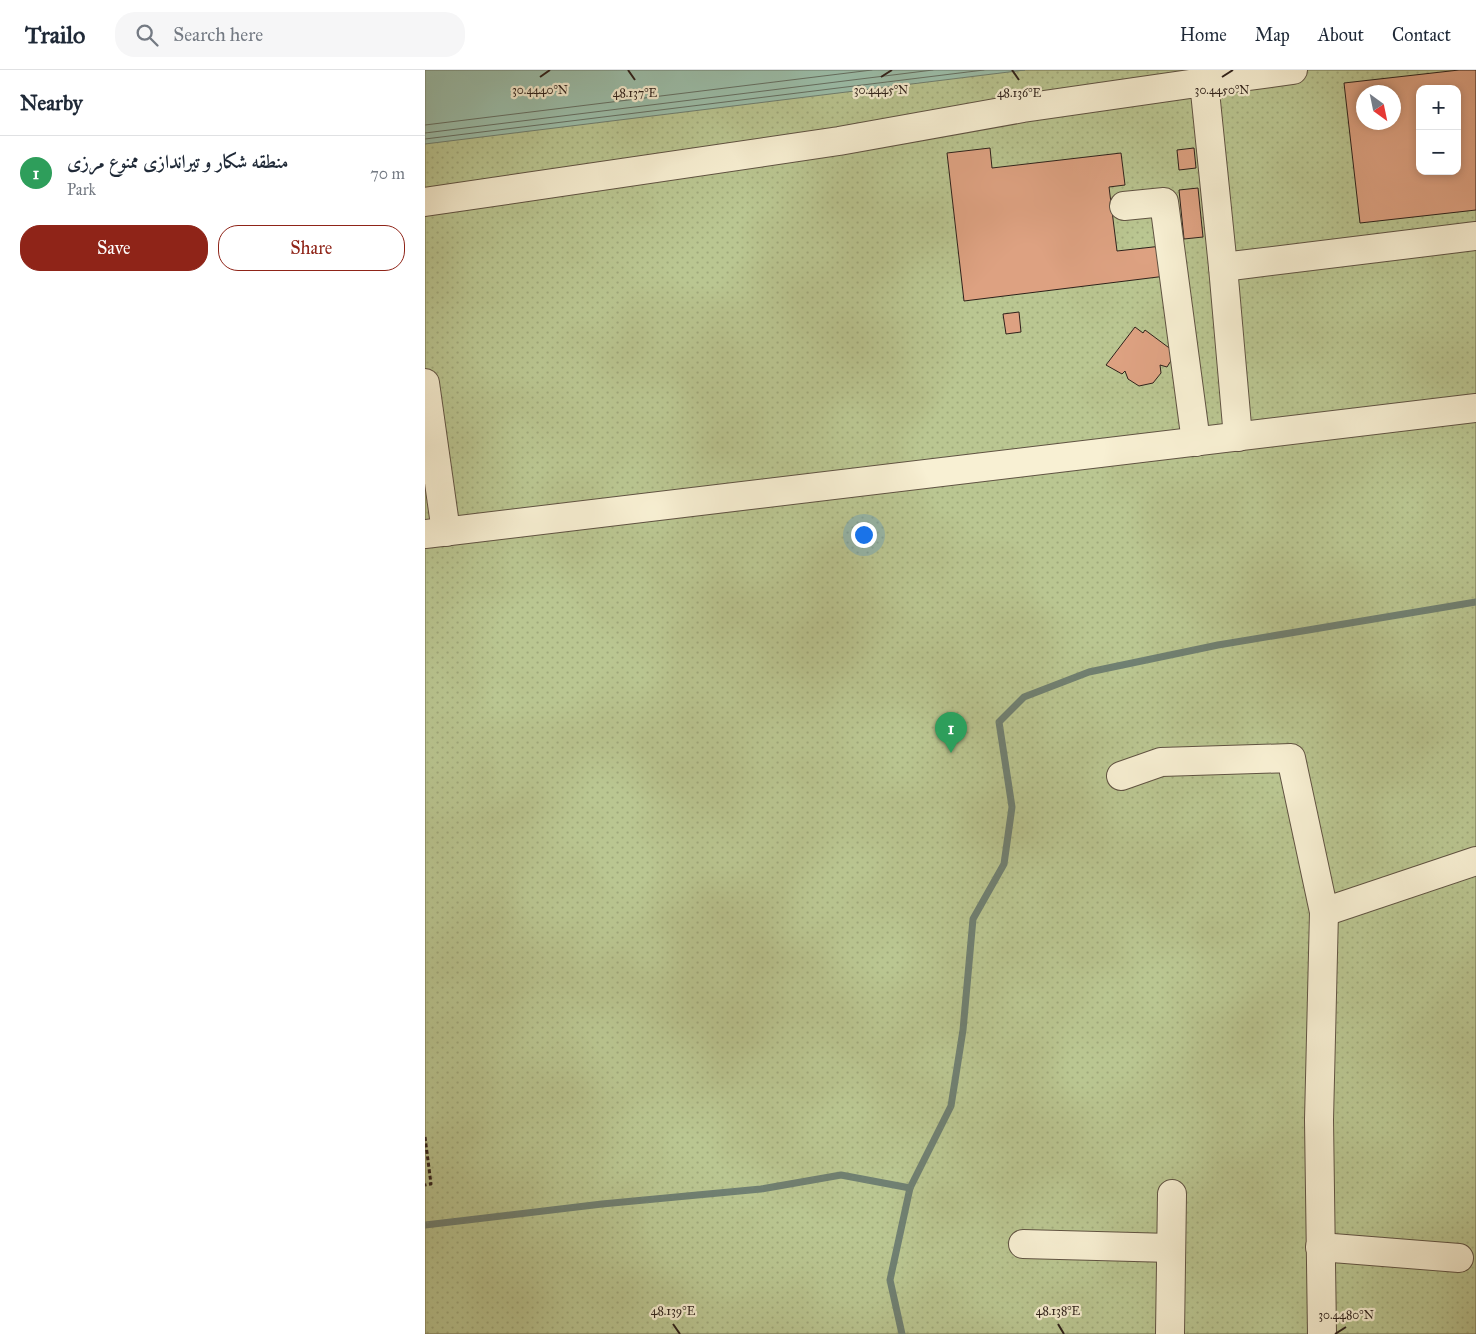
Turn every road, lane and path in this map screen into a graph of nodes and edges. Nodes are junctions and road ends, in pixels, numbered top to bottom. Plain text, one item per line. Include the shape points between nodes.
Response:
1 (1293, 70) edge
2 (1204, 82) junction
3 (425, 202) edge
4 (1123, 206) dead end
5 (1476, 236) edge
6 (1223, 267) junction
7 (425, 383) edge
8 (1476, 408) edge
9 (1238, 437) junction
10 (1196, 442) junction
11 (436, 533) edge
12 (1121, 776) dead end
13 (1476, 862) edge
14 (1324, 912) junction
15 (425, 1137) edge
16 (425, 1185) edge
17 (1172, 1194) dead end
18 (1023, 1244) dead end
19 (1321, 1247) junction
20 (1171, 1248) junction
21 (1459, 1258) dead end
22 (1170, 1334) edge
23 (1322, 1334) edge

1 - 2 street
2 - 3 street via 1023,108 839,141
2 - 6 street
4 - 10 street via 1165,202
5 - 6 street
6 - 9 street
7 - 11 street
8 - 9 street
9 - 10 street
10 - 11 street
12 - 14 street via 1161,762 1291,758
13 - 14 street
14 - 19 street via 1319,1120
15 - 16 path via 431,1184
17 - 20 street
18 - 20 street
19 - 21 street
19 - 23 street
20 - 22 street

